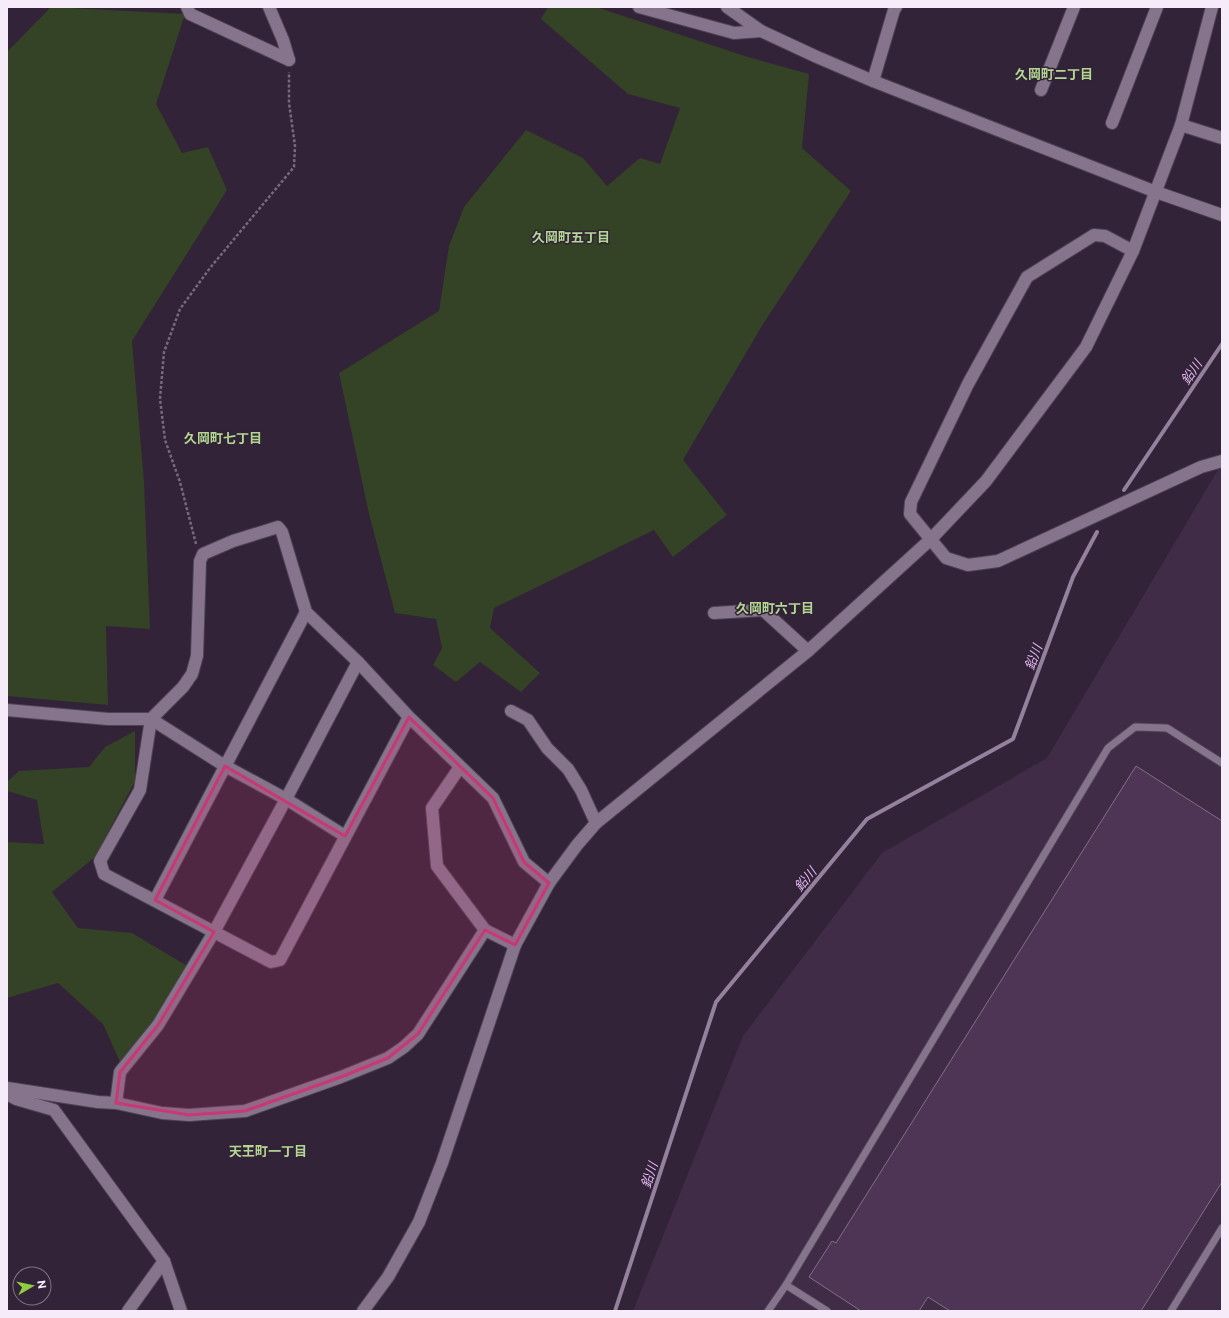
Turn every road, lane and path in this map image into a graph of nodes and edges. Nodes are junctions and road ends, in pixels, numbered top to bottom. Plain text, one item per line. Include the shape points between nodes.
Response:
1 (187, 7) edge
2 (269, 7) edge
3 (639, 7) edge
4 (727, 7) edge
5 (896, 7) edge
6 (1074, 7) edge
7 (1157, 7) edge
8 (1212, 7) edge
9 (761, 31) junction
10 (289, 60) junction
11 (873, 81) junction
12 (1042, 90) dead end
13 (1112, 123) dead end
14 (1181, 125) junction
15 (1222, 138) edge
16 (1156, 192) junction
17 (1222, 215) edge
18 (1133, 251) junction
19 (1222, 461) edge
20 (931, 539) junction
21 (200, 562) junction
22 (306, 612) junction
23 (714, 612) dead end
24 (808, 651) junction
25 (358, 662) junction
26 (7, 710) edge
27 (511, 711) dead end
28 (409, 718) junction
29 (151, 719) junction
30 (1222, 763) edge
31 (225, 766) junction
32 (460, 767) junction
33 (286, 799) junction
34 (596, 823) junction
35 (345, 836) junction
36 (549, 883) junction
37 (155, 900) junction
38 (485, 930) junction
39 (214, 932) junction
40 (514, 945) junction
41 (7, 1088) edge
42 (7, 1094) edge
43 (116, 1103) junction
44 (1222, 1228) edge
45 (164, 1261) junction
46 (786, 1285) junction
47 (128, 1311) edge
48 (181, 1311) edge
49 (363, 1311) edge
50 (768, 1311) edge
51 (827, 1311) edge
52 (1171, 1311) edge

1 - 10 street via 190,14
2 - 10 street
3 - 9 street via 734,32
4 - 9 street
5 - 11 street
6 - 12 street
7 - 13 street
8 - 14 street
9 - 11 street
10 - 21 path via 289,103 295,146 294,167 210,268 180,309 164,352 160,399 165,440 180,482
11 - 16 street
14 - 15 street
14 - 16 street
16 - 17 street
16 - 18 street
18 - 20 street via 1086,347 986,481
18 - 20 street via 1105,236 1094,235 1027,277 968,384 910,502 910,514
19 - 20 street via 1201,467 998,561 968,565 946,558
20 - 24 street
21 - 22 street via 204,554 228,543 278,527 282,532
21 - 29 street via 197,656 192,674 183,687
22 - 25 street
22 - 31 street
23 - 24 street via 763,610
24 - 34 street
25 - 28 street
25 - 33 street
26 - 29 street via 108,719
27 - 34 street via 528,720 547,748 568,769
28 - 32 street
28 - 35 street
29 - 31 street
29 - 37 street via 140,790 100,861 104,874
30 - 46 lane via 1167,728 1135,727 1108,748
31 - 33 street
31 - 37 street
32 - 36 street via 493,798 524,862
32 - 38 street via 432,808 437,866
33 - 35 street
33 - 39 street
34 - 36 street
35 - 39 street via 280,960 271,962
36 - 40 street
37 - 39 street
38 - 40 street
38 - 43 street via 418,1034 388,1058 245,1110 189,1115 162,1113
39 - 43 street via 158,1025 120,1072
40 - 49 street via 442,1163 419,1222 388,1277
41 - 43 street
42 - 45 street via 54,1110
44 - 52 lane
45 - 47 street
45 - 48 street
46 - 50 lane
46 - 51 lane

